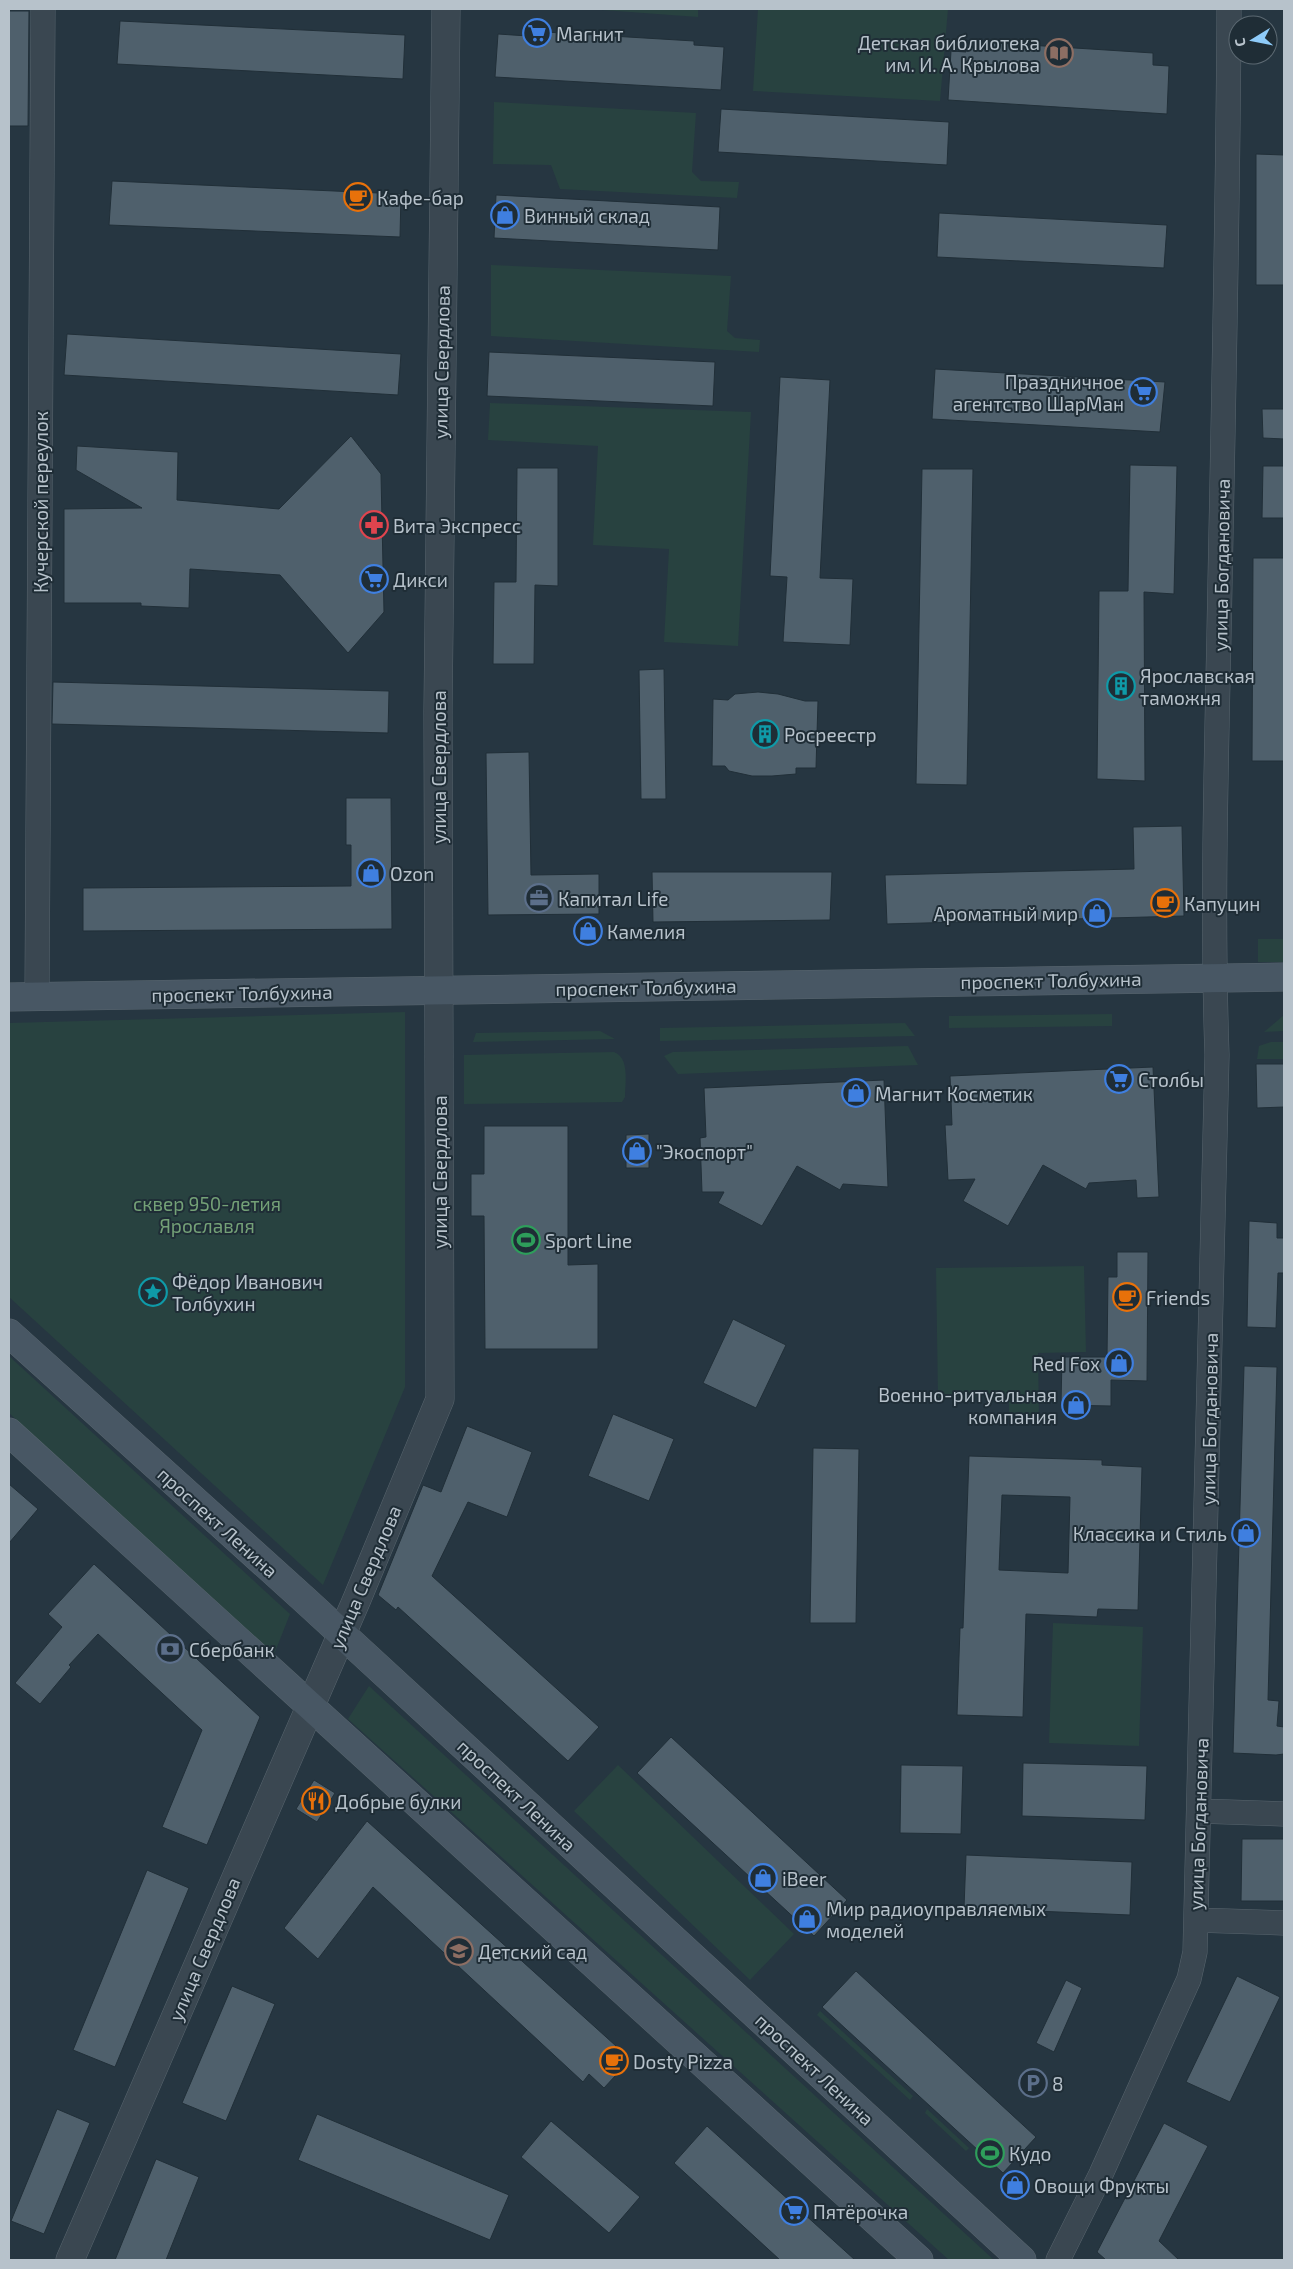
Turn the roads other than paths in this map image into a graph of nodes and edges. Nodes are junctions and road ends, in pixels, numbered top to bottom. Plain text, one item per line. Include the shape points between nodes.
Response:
1 (43, 9) edge
2 (446, 9) edge
3 (1229, 9) edge
4 (1284, 977) edge
5 (1215, 978) junction
6 (438, 990) junction
7 (37, 996) junction
8 (9, 997) edge
9 (9, 1333) edge
10 (9, 1432) edge
11 (341, 1634) junction
12 (309, 1707) junction
13 (1199, 1812) junction
14 (1284, 1814) edge
15 (1196, 1920) junction
16 (1284, 1923) edge
17 (70, 2260) edge
18 (919, 2260) edge
19 (1022, 2260) edge
20 (1058, 2260) edge

1 - 7 street, Кучерской переулок
2 - 6 street, улица Свердлова
3 - 5 street, улица Богдановича
4 - 5 main road, проспект Толбухина
5 - 6 main road, проспект Толбухина
5 - 13 street, улица Богдановича via 1218,1054
6 - 7 main road, проспект Толбухина
6 - 11 street, улица Свердлова via 440,1399
7 - 8 main road, проспект Толбухина
9 - 11 main road, проспект Ленина
10 - 12 main road
11 - 12 street, улица Свердлова
11 - 19 main road, проспект Ленина
12 - 17 street, улица Свердлова
12 - 18 main road via 676,2036
13 - 14 street
13 - 15 street, улица Богдановича
15 - 16 street
15 - 20 street, улица Богдановича via 1189,1979 1101,2174

